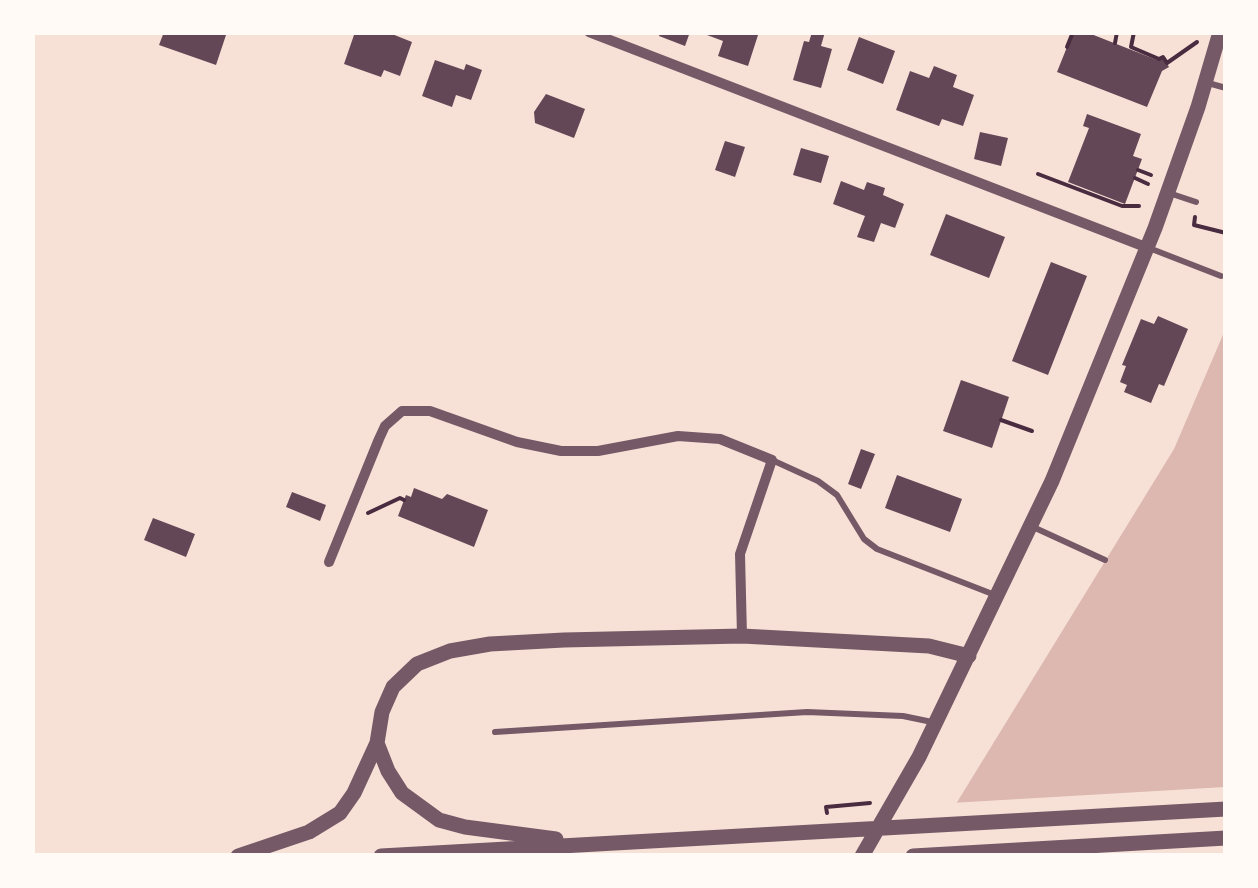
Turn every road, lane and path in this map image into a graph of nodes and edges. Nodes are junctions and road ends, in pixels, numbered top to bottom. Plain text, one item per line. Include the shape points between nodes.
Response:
1 (589, 32) edge
2 (1072, 32) edge
3 (1117, 32) edge
4 (1134, 32) edge
5 (1220, 32) edge
6 (1197, 42) dead end
7 (1115, 44) dead end
8 (1067, 47) dead end
9 (1206, 82) junction
10 (1226, 88) edge
11 (1038, 174) dead end
12 (1134, 178) dead end
13 (1148, 184) dead end
14 (1168, 192) junction
15 (1196, 202) dead end
16 (1139, 206) dead end
17 (1194, 225) dead end
18 (1226, 233) edge
19 (1148, 248) junction
20 (1221, 276) dead end
21 (1002, 420) dead end
22 (1032, 431) dead end
23 (772, 460) junction
24 (404, 500) dead end
25 (344, 521) junction
26 (1032, 527) junction
27 (1106, 560) dead end
28 (329, 562) dead end
29 (998, 596) junction
30 (742, 636) junction
31 (969, 656) junction
32 (936, 724) junction
33 (495, 732) dead end
34 (376, 743) junction
35 (866, 805) dead end
36 (826, 807) dead end
37 (1226, 809) edge
38 (1226, 838) edge
39 (590, 844) junction
40 (635, 848) edge
41 (238, 856) edge
42 (381, 856) edge
43 (862, 856) edge
44 (913, 856) edge

1 - 19 street
2 - 8 path
3 - 7 path
4 - 6 path via 1131,46 1166,63
5 - 9 street
9 - 10 lane
9 - 14 street
11 - 16 path via 1122,206
12 - 13 path
14 - 15 lane
14 - 19 street
17 - 18 path
19 - 20 lane
19 - 26 street
21 - 22 path
23 - 25 street via 734,442 700,436 561,452 412,409 386,426
23 - 29 lane via 837,495 864,539 889,555
23 - 30 street via 740,554
24 - 25 path
25 - 28 street
26 - 27 lane
26 - 29 street
29 - 31 street
30 - 31 street via 929,646
30 - 34 street via 533,641 450,651 418,664 393,687
31 - 32 street
32 - 33 lane via 807,712
32 - 43 street
34 - 39 street via 402,793 439,820
34 - 41 street via 354,792 332,820
35 - 36 path
37 - 40 street
38 - 44 street
39 - 40 street
39 - 42 street

